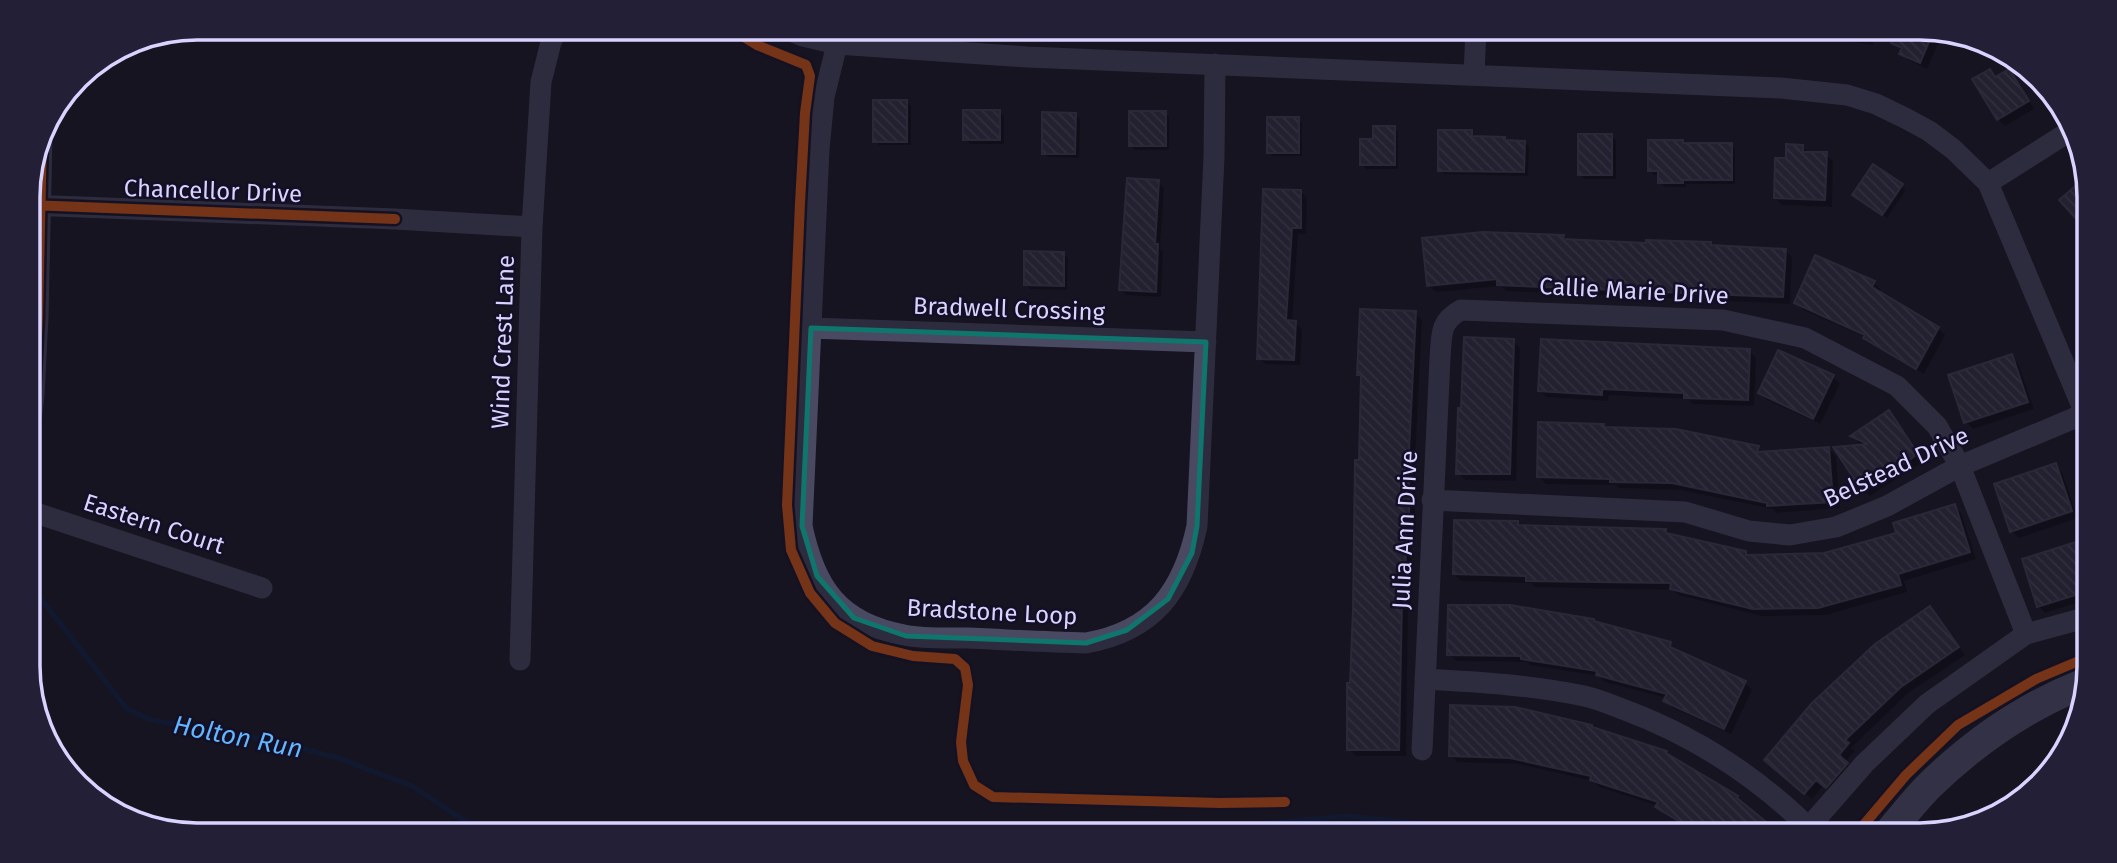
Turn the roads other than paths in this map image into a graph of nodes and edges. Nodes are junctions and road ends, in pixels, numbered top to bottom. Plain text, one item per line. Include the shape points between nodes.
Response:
1 (1475, 40) edge
2 (551, 41) edge
3 (823, 41) edge
4 (837, 44) junction
5 (1215, 64) junction
6 (1474, 75) junction
7 (2064, 135) edge
8 (1988, 183) junction
9 (41, 205) edge
10 (532, 227) junction
11 (1451, 315) joint
12 (811, 328) junction
13 (1206, 342) junction
14 (2077, 396) edge
15 (2077, 416) edge
16 (1960, 466) junction
17 (1432, 500) junction
18 (40, 513) edge
19 (262, 588) dead end
20 (2077, 620) edge
21 (2026, 634) junction
22 (520, 660) dead end
23 (1425, 679) junction
24 (2075, 687) edge
25 (1422, 750) dead end
26 (1802, 822) edge
27 (1819, 822) edge
28 (1898, 822) edge

1 - 6 street
2 - 10 street, Wind Crest Lane via 541,82
3 - 4 street
4 - 5 street
4 - 12 street, Bradstone Loop via 824,97 819,149
5 - 6 street
5 - 13 street, Bradstone Loop
6 - 8 street via 1847,95 1929,131
7 - 8 street
8 - 14 street
9 - 10 street, Chancellor Drive
10 - 22 street, Wind Crest Lane
11 - 16 street, Callie Marie Drive via 1461,310 1723,320 1805,338 1897,386 1937,426
11 - 17 street, Julia Ann Drive via 1443,325
12 - 13 street, Bradwell Crossing
12 - 13 street, Bradstone Loop via 802,526 817,576 834,600 854,618 906,636 1087,643 1106,640 1150,617 1168,598 1192,553
15 - 16 street, Belstead Drive
16 - 17 street, Belstead Drive via 1887,506 1836,527 1790,535 1749,531 1685,512
16 - 21 street, Callie Marie Drive
17 - 23 street, Julia Ann Drive
18 - 19 street, Eastern Court
20 - 21 street
21 - 27 street via 1927,704 1866,763
23 - 25 street, Julia Ann Drive
23 - 26 street via 1515,684 1587,697 1656,722 1715,752
24 - 28 street via 2032,708 1975,745 1927,787

